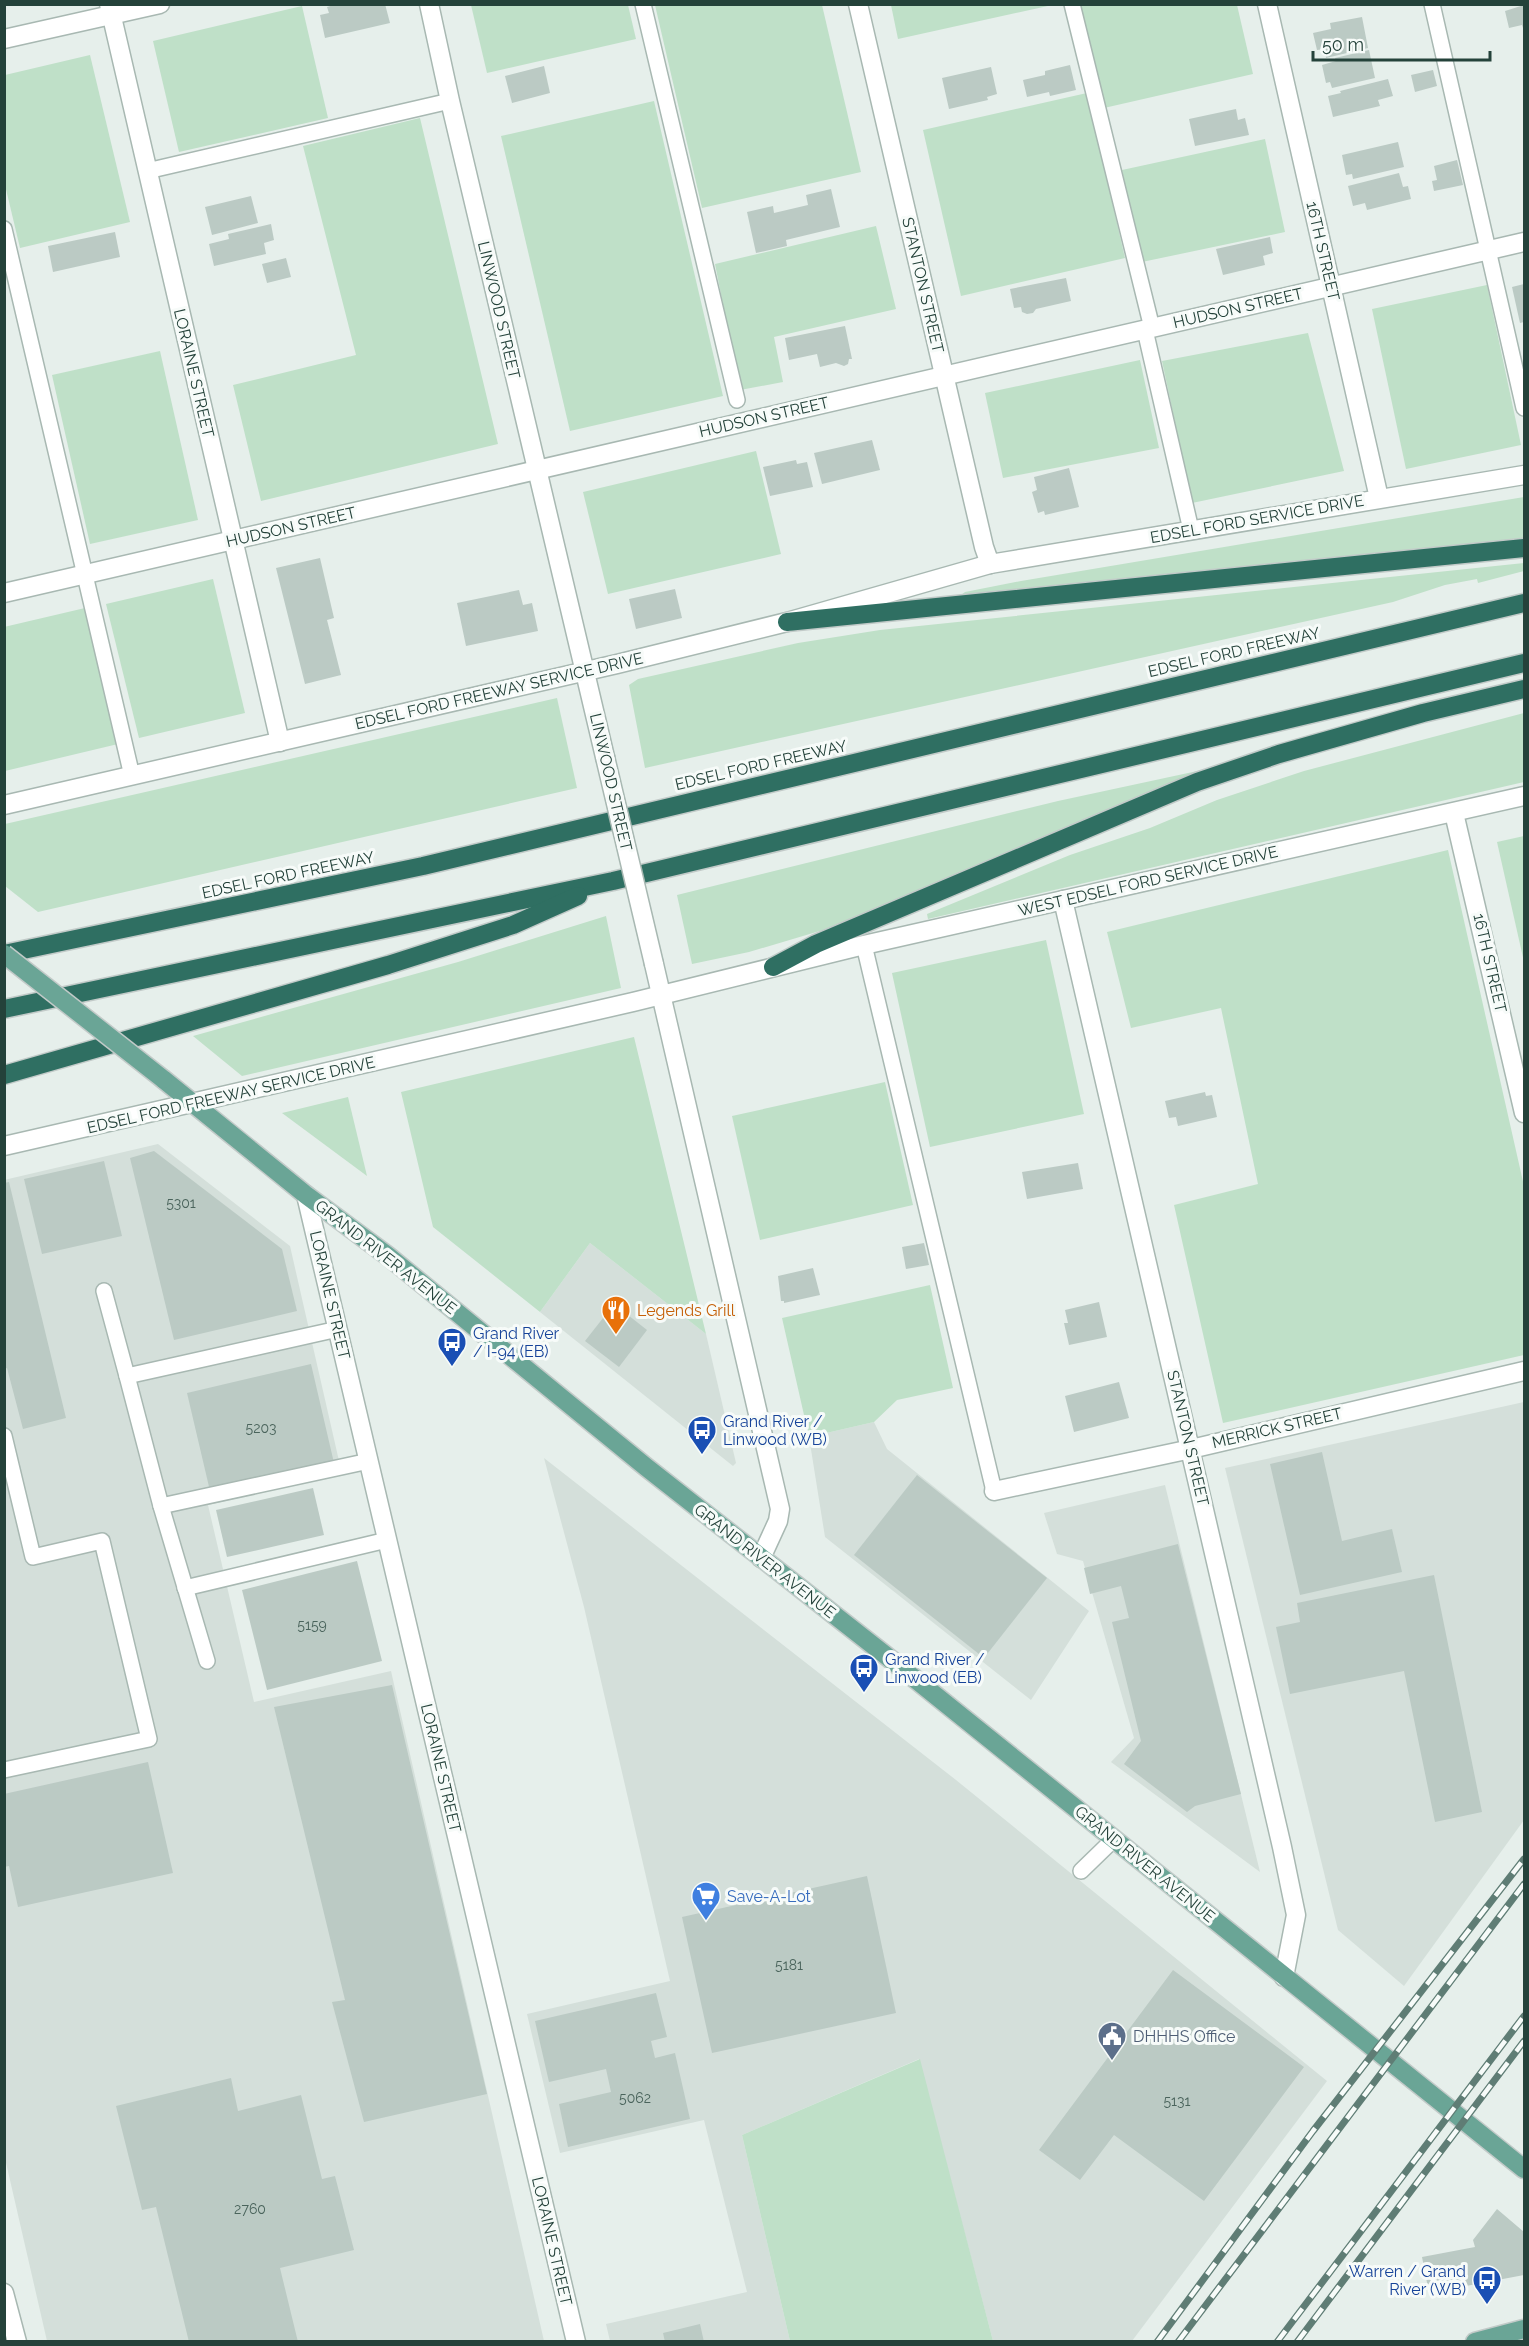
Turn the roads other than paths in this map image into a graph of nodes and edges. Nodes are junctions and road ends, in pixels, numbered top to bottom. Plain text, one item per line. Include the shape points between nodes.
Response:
1 (159, 4) edge
2 (429, 4) edge
3 (643, 4) edge
4 (858, 4) edge
5 (1072, 4) edge
6 (1267, 4) edge
7 (1432, 4) edge
8 (110, 10) edge
9 (4, 39) edge
10 (450, 101) junction
11 (147, 171) junction
12 (4, 229) edge
13 (1524, 242) edge
14 (1489, 250) junction
15 (1330, 287) junction
16 (1149, 329) junction
17 (945, 376) junction
18 (737, 400) dead end
19 (1524, 408) edge
20 (536, 470) junction
21 (1524, 475) edge
22 (1379, 498) junction
23 (1191, 530) junction
24 (232, 540) junction
25 (1524, 548) edge
26 (990, 564) junction
27 (85, 574) junction
28 (4, 593) edge
29 (1524, 603) edge
30 (788, 621) junction
31 (1524, 663) edge
32 (584, 672) junction
33 (1524, 689) edge
34 (280, 742) junction
35 (132, 776) junction
36 (1524, 796) edge
37 (4, 805) edge
38 (1454, 813) junction
39 (613, 881) junction
40 (1063, 900) junction
41 (864, 945) junction
42 (4, 954) edge
43 (773, 967) junction
44 (661, 995) junction
45 (4, 1009) edge
46 (4, 1075) edge
47 (193, 1103) junction
48 (1524, 1113) edge
49 (4, 1146) edge
50 (306, 1195) junction
51 (104, 1291) dead end
52 (338, 1329) junction
53 (1524, 1371) edge
54 (127, 1376) junction
55 (4, 1436) edge
56 (1191, 1449) junction
57 (369, 1461) junction
58 (994, 1491) joint
59 (161, 1506) junction
60 (387, 1540) junction
61 (761, 1558) junction
62 (185, 1588) junction
63 (207, 1661) dead end
64 (4, 1770) edge
65 (1114, 1839) junction
66 (1081, 1871) dead end
67 (1284, 1977) junction
68 (1524, 2169) edge
69 (4, 2293) edge
70 (1524, 2330) edge
71 (17, 2342) edge
72 (576, 2342) edge
73 (1475, 2342) edge

1 - 8 street
2 - 10 street, LINWOOD STREET
3 - 18 lane
4 - 17 street, STANTON STREET
5 - 16 lane
6 - 15 street, 16TH STREET
7 - 14 lane
8 - 9 street
8 - 11 street, LORAINE STREET
10 - 11 lane
10 - 20 street, LINWOOD STREET
11 - 24 street, LORAINE STREET
12 - 27 lane
13 - 14 street, HUDSON STREET
14 - 15 street, HUDSON STREET
14 - 19 lane
15 - 16 street, HUDSON STREET
15 - 22 street, 16TH STREET
16 - 17 street, HUDSON STREET
16 - 23 lane
17 - 20 street, HUDSON STREET
17 - 26 street, STANTON STREET
20 - 24 street, HUDSON STREET
20 - 32 street, LINWOOD STREET
21 - 22 street, EDSEL FORD SERVICE DRIVE
22 - 23 street, EDSEL FORD SERVICE DRIVE
23 - 26 street, EDSEL FORD SERVICE DRIVE
24 - 27 street, HUDSON STREET
24 - 34 street, LORAINE STREET
25 - 30 highway
26 - 30 street, EDSEL FORD FREEWAY SERVICE DRIVE
27 - 28 street, HUDSON STREET
27 - 35 lane
29 - 42 highway, EDSEL FORD FREEWAY via 423,866
30 - 32 street, EDSEL FORD FREEWAY SERVICE DRIVE
31 - 39 highway
32 - 34 street, EDSEL FORD FREEWAY SERVICE DRIVE
32 - 44 street, LINWOOD STREET, bridge
33 - 43 highway via 1423,713 1197,782 816,944
34 - 35 street, EDSEL FORD FREEWAY SERVICE DRIVE
35 - 37 street, EDSEL FORD FREEWAY SERVICE DRIVE
36 - 38 street, WEST EDSEL FORD SERVICE DRIVE
38 - 40 street, WEST EDSEL FORD SERVICE DRIVE
38 - 48 street, 16TH STREET
39 - 45 highway
39 - 46 highway via 513,925 388,965
40 - 41 street, WEST EDSEL FORD SERVICE DRIVE
40 - 56 street, STANTON STREET
41 - 43 street, WEST EDSEL FORD SERVICE DRIVE
41 - 58 lane
42 - 47 main road, GRAND RIVER AVENUE, bridge
43 - 44 street, EDSEL FORD FREEWAY SERVICE DRIVE
44 - 47 street, EDSEL FORD FREEWAY SERVICE DRIVE
44 - 61 street, LINWOOD STREET via 780,1509
47 - 49 street, EDSEL FORD FREEWAY SERVICE DRIVE
47 - 50 main road, GRAND RIVER AVENUE
50 - 52 street, LORAINE STREET
50 - 61 main road, GRAND RIVER AVENUE via 397,1263
51 - 54 lane
52 - 54 lane
52 - 57 street, LORAINE STREET
53 - 56 street, MERRICK STREET
54 - 59 lane
55 - 64 lane via 33,1557 102,1541 149,1739
56 - 58 street, MERRICK STREET
56 - 67 street, STANTON STREET via 1296,1915
57 - 59 lane
57 - 60 street, LORAINE STREET
59 - 62 lane
60 - 62 lane
60 - 72 street, LORAINE STREET
61 - 65 main road, GRAND RIVER AVENUE
62 - 63 lane
65 - 66 lane
65 - 67 main road, GRAND RIVER AVENUE
67 - 68 main road, GRAND RIVER AVENUE
69 - 71 street
70 - 73 main road

